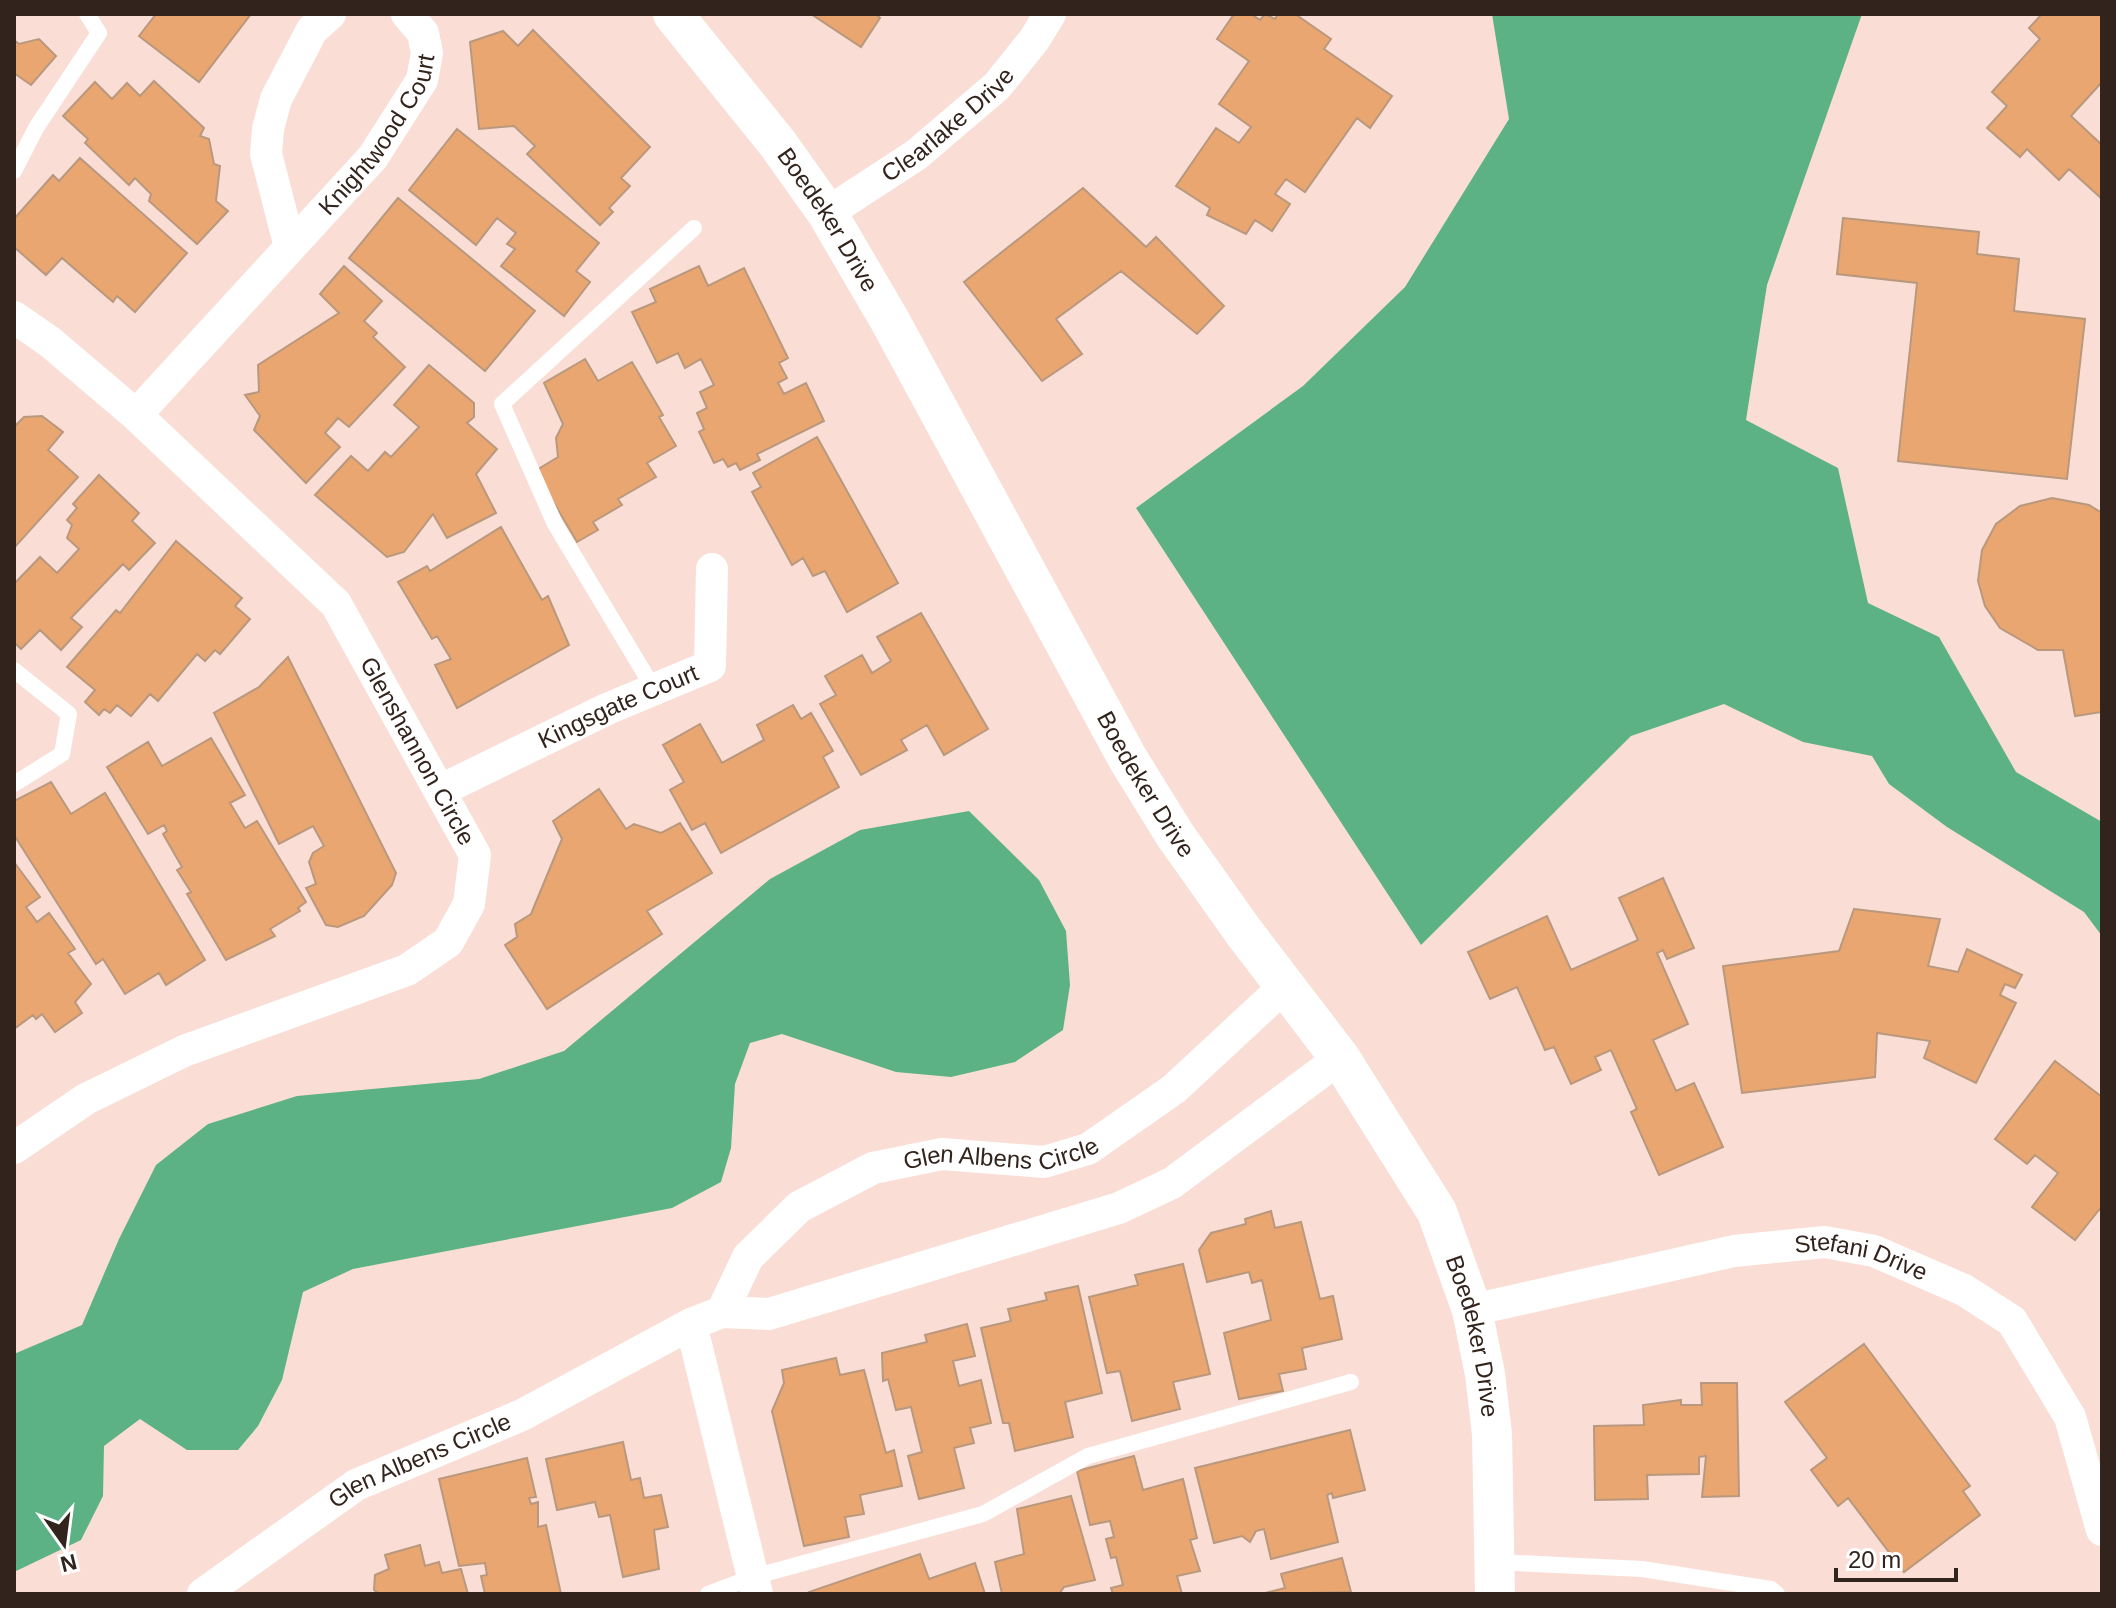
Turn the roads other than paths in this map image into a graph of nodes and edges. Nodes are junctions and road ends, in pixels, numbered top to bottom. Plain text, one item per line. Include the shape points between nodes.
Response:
1 (87, 14) edge
2 (330, 14) edge
3 (407, 14) edge
4 (673, 14) edge
5 (1050, 14) edge
6 (14, 171) edge
7 (827, 213) junction
8 (694, 228) dead end
9 (290, 247) junction
10 (14, 317) edge
11 (136, 415) junction
12 (712, 569) dead end
13 (14, 670) edge
14 (654, 689) junction
15 (14, 784) edge
16 (441, 790) junction
17 (1286, 985) junction
18 (1340, 1058) junction
19 (14, 1148) edge
20 (1472, 1310) junction
21 (722, 1312) junction
22 (691, 1324) junction
23 (1351, 1382) dead end
24 (2102, 1530) edge
25 (1495, 1578) edge
26 (755, 1585) edge
27 (203, 1594) edge
28 (708, 1594) edge
29 (1777, 1594) edge

1 - 6 lane via 99,33
2 - 9 street, Knightwood Court via 312,30 276,99 268,129 266,154
3 - 9 street, Knightwood Court via 423,33 427,53 422,80 373,157
4 - 7 street, Boedeker Drive
5 - 7 street, Clearlake Drive via 997,86 916,155
7 - 17 street, Boedeker Drive via 1128,759 1175,835
8 - 14 lane via 502,404 555,524
9 - 11 street, Knightwood Court
10 - 11 street, Glenshannon Circle
11 - 16 street, Glenshannon Circle via 336,604
12 - 14 street, Kingsgate Court via 710,666
13 - 15 lane via 69,714 62,754
14 - 16 street, Kingsgate Court
16 - 19 street, Glenshannon Circle via 475,855 469,904 448,942 407,970 184,1051 86,1099
17 - 18 street, Boedeker Drive
17 - 21 street, Glen Albens Circle via 1174,1089 1088,1149 1044,1162 942,1154 914,1159 873,1168 799,1207 748,1257
18 - 20 street, Boedeker Drive via 1437,1212
18 - 21 street, Glen Albens Circle via 1172,1183 1119,1208 769,1314
20 - 24 street, Stefani Drive via 1734,1251 1825,1242 1874,1251 1964,1290 2012,1321 2070,1417
20 - 25 street, Boedeker Drive via 1492,1434
21 - 22 street, Glen Albens Circle
22 - 26 street
22 - 27 street, Glen Albens Circle via 522,1415 356,1485
23 - 26 lane via 1088,1456 983,1514
25 - 29 lane via 1642,1569
26 - 28 lane

